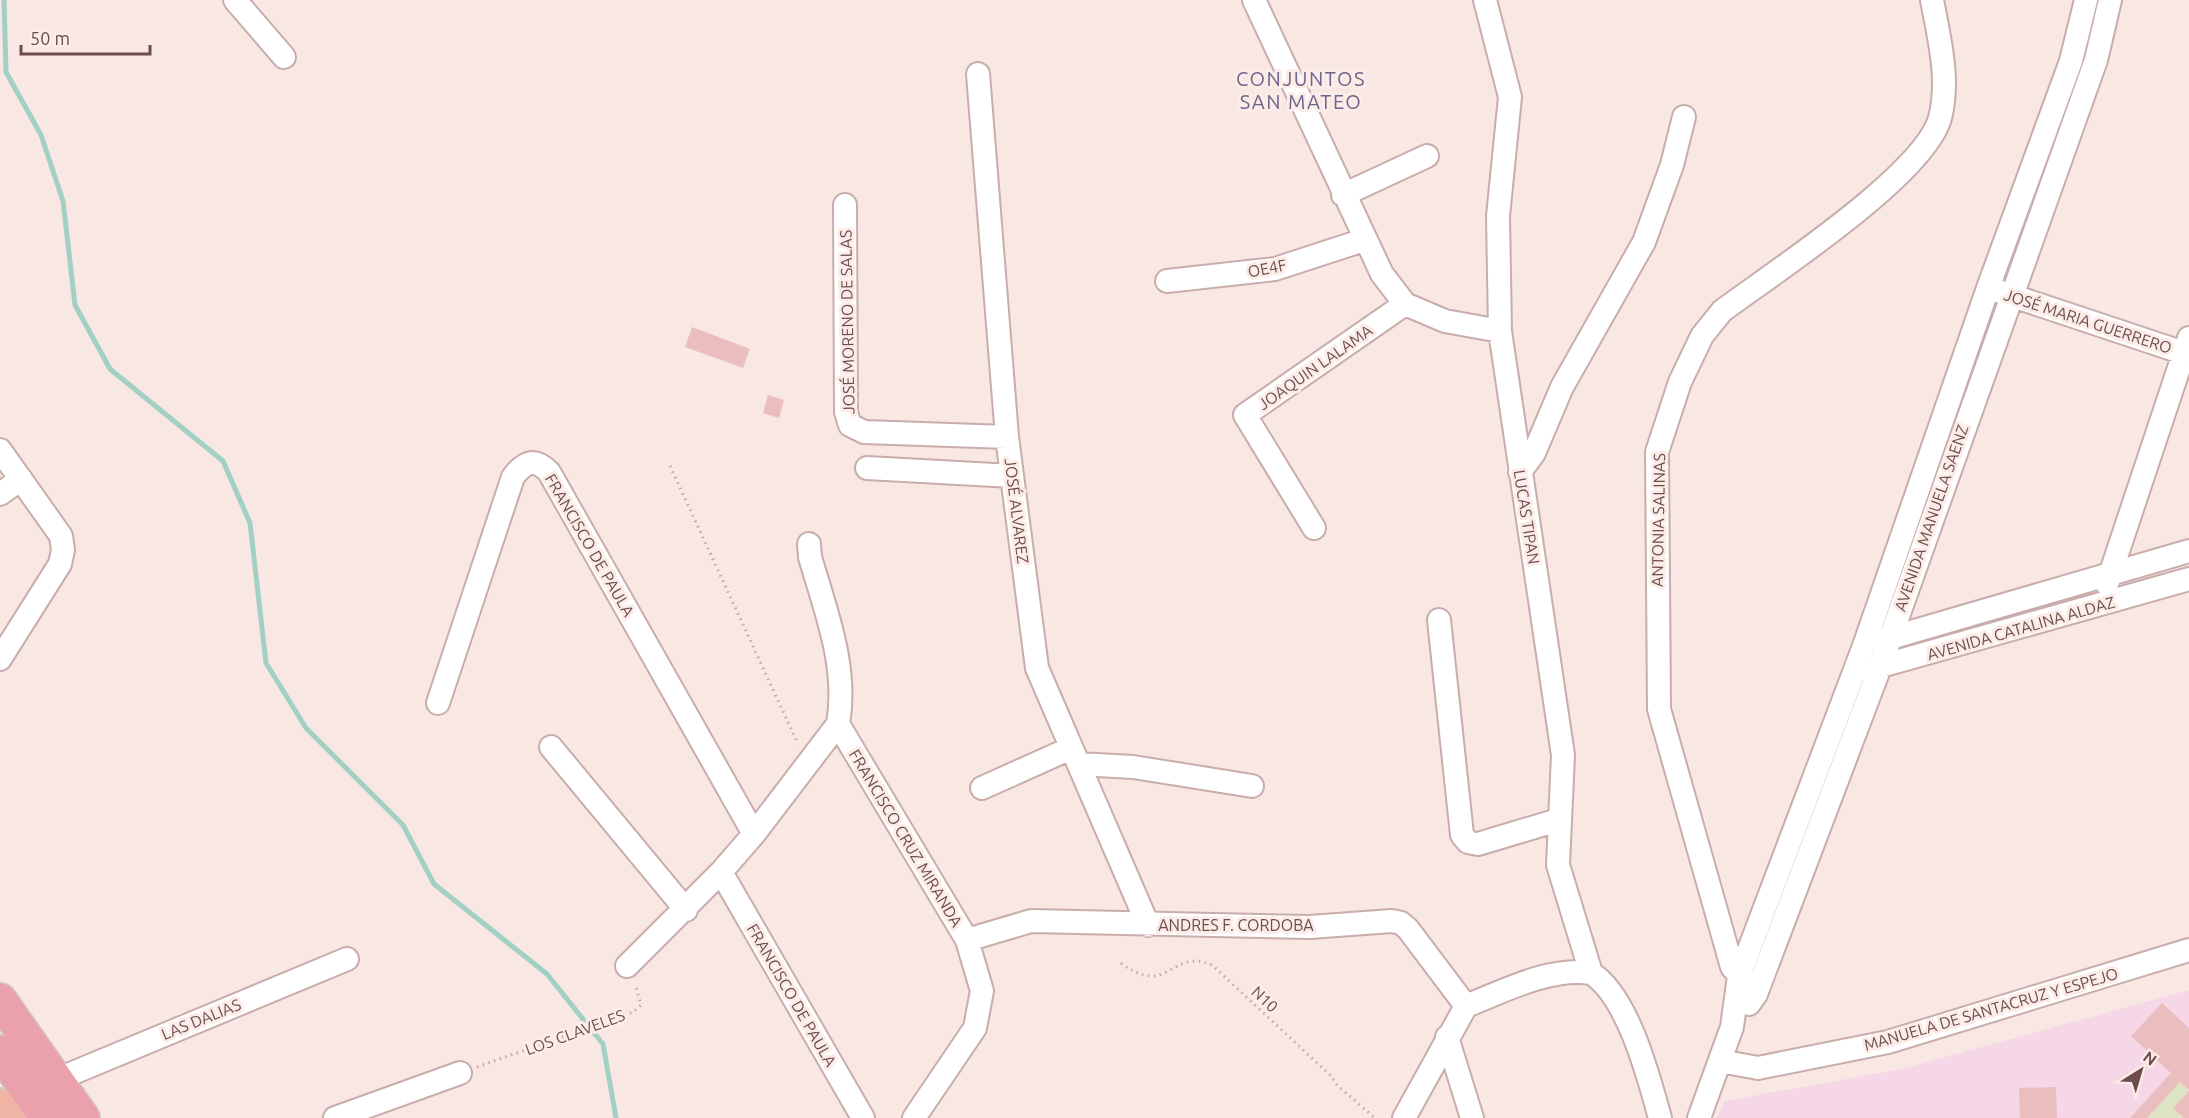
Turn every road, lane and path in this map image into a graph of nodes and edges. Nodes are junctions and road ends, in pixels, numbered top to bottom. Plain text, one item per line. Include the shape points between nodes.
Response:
1 (235, 0) edge
2 (1254, 0) edge
3 (1485, 0) edge
4 (1932, 0) edge
5 (2086, 0) edge
6 (2109, 0) edge
7 (284, 57) dead end
8 (978, 74) dead end
9 (1684, 117) dead end
10 (1427, 156) dead end
11 (1343, 195) junction
12 (845, 204) dead end
13 (1364, 240) junction
14 (1167, 281) dead end
15 (1988, 288) junction
16 (2010, 295) junction
17 (1405, 304) junction
18 (1500, 331) junction
19 (2187, 348) edge
20 (1007, 437) junction
21 (0, 450) edge
22 (670, 466) dead end
23 (867, 468) dead end
24 (1521, 472) junction
25 (1012, 476) junction
26 (21, 479) junction
27 (0, 494) edge
28 (1314, 528) dead end
29 (809, 544) dead end
30 (2189, 550) edge
31 (2110, 575) junction
32 (2189, 579) edge
33 (2102, 606) junction
34 (1439, 620) dead end
35 (1888, 639) junction
36 (1864, 645) junction
37 (0, 659) edge
38 (1880, 667) junction
39 (1851, 674) junction
40 (438, 703) dead end
41 (838, 724) junction
42 (551, 747) dead end
43 (1075, 756) junction
44 (807, 762) junction
45 (1252, 786) dead end
46 (982, 788) dead end
47 (1558, 820) junction
48 (754, 834) junction
49 (721, 872) junction
50 (686, 910) junction
51 (1148, 925) junction
52 (967, 940) junction
53 (2189, 950) edge
54 (347, 959) dead end
55 (1121, 963) dead end
56 (627, 966) joint
57 (1591, 973) junction
58 (1739, 976) junction
59 (1756, 994) junction
60 (0, 1000) edge
61 (1466, 1006) junction
62 (1732, 1027) junction
63 (1447, 1037) junction
64 (0, 1052) edge
65 (1720, 1061) junction
66 (460, 1073) joint
67 (56, 1080) junction
68 (0, 1103) edge
69 (10, 1118) edge
70 (47, 1118) edge
71 (83, 1118) edge
72 (335, 1118) edge
73 (863, 1118) edge
74 (914, 1118) edge
75 (1375, 1118) edge
76 (1404, 1118) edge
77 (1472, 1118) edge
78 (1660, 1118) edge
79 (1699, 1118) edge

1 - 7 street
2 - 11 street
3 - 18 street, LUCAS TIPAN via 1510,97 1498,216
4 - 58 street, ANTONIA SALINAS via 1944,80 1941,115 1929,141 1900,175 1709,324 1680,382 1657,452 1659,709 1732,967
5 - 15 street, AVENIDA MANUELA SAENZ via 2071,61
6 - 16 street, AVENIDA MANUELA SAENZ via 2097,60
8 - 20 street, JOSÉ ALVAREZ
9 - 24 street via 1672,165 1644,242 1562,387 1534,453
10 - 11 street
11 - 13 street
12 - 20 street, JOSÉ MORENO DE SALAS via 846,412 850,425 864,432
13 - 14 street, OE4F via 1275,268
13 - 17 street via 1382,274
15 - 16 street, JOSÉ MARIA GUERRERO
15 - 36 street, AVENIDA MANUELA SAENZ
16 - 19 street, JOSÉ MARIA GUERRERO
16 - 35 street, AVENIDA MANUELA SAENZ
17 - 18 street via 1445,321
17 - 28 street, JOAQUIN LALAMA via 1245,416
18 - 24 street, LUCAS TIPAN
19 - 31 street
20 - 25 street, JOSÉ ALVAREZ
21 - 26 street
22 - 44 path
23 - 25 street
24 - 47 street, LUCAS TIPAN via 1563,754
25 - 43 street, JOSÉ ALVAREZ via 1037,668
26 - 27 street
26 - 37 street via 61,536 63,550 60,564
29 - 41 street via 839,663 842,703
30 - 31 street, AVENIDA CATALINA ALDAZ
31 - 33 street
31 - 35 street, AVENIDA CATALINA ALDAZ
32 - 33 street, AVENIDA CATALINA ALDAZ
33 - 38 street, AVENIDA CATALINA ALDAZ
34 - 47 street via 1462,835 1468,843 1478,844
35 - 36 street, AVENIDA CATALINA ALDAZ
35 - 38 street, AVENIDA MANUELA SAENZ
36 - 39 street, AVENIDA MANUELA SAENZ
38 - 39 street, AVENIDA CATALINA ALDAZ
38 - 59 street, AVENIDA MANUELA SAENZ
39 - 58 street, AVENIDA MANUELA SAENZ
40 - 48 street, FRANCISCO DE PAULA via 513,477 530,461 540,463 549,472
41 - 44 street
41 - 52 street, FRANCISCO CRUZ MIRANDA
42 - 50 street
43 - 45 street
43 - 46 street
43 - 51 street, JOSÉ ALVAREZ
44 - 48 street
47 - 57 street, LUCAS TIPAN via 1558,865
48 - 49 street
49 - 50 street
49 - 73 street, FRANCISCO DE PAULA
50 - 56 street
51 - 52 street, ANDRES F. CORDOBA via 1031,921
51 - 61 street, ANDRES F. CORDOBA via 1310,927 1401,923
52 - 74 street, FRANCISCO CRUZ MIRANDA via 982,991 975,1028
53 - 65 street, MANUELA DE SANTACRUZ Y ESPEJO via 1888,1042 1758,1068
54 - 67 street, LAS DALIAS
55 - 75 path, N10 via 1147,978 1159,977 1188,961 1212,965
56 - 66 path, LOS CLAVELES via 640,1005 623,1015
57 - 61 street via 1577,971 1530,981
57 - 78 street, LUCAS TIPAN via 1605,986 1637,1040
58 - 59 street, ANTONIA SALINAS
58 - 62 street, AVENIDA MANUELA SAENZ
59 - 62 street, AVENIDA MANUELA SAENZ
60 - 67 highway
61 - 63 street
62 - 65 street, AVENIDA MANUELA SAENZ
63 - 76 street
63 - 77 street
64 - 70 highway
65 - 79 street, AVENIDA MANUELA SAENZ
66 - 72 street
67 - 71 highway
68 - 69 main road

